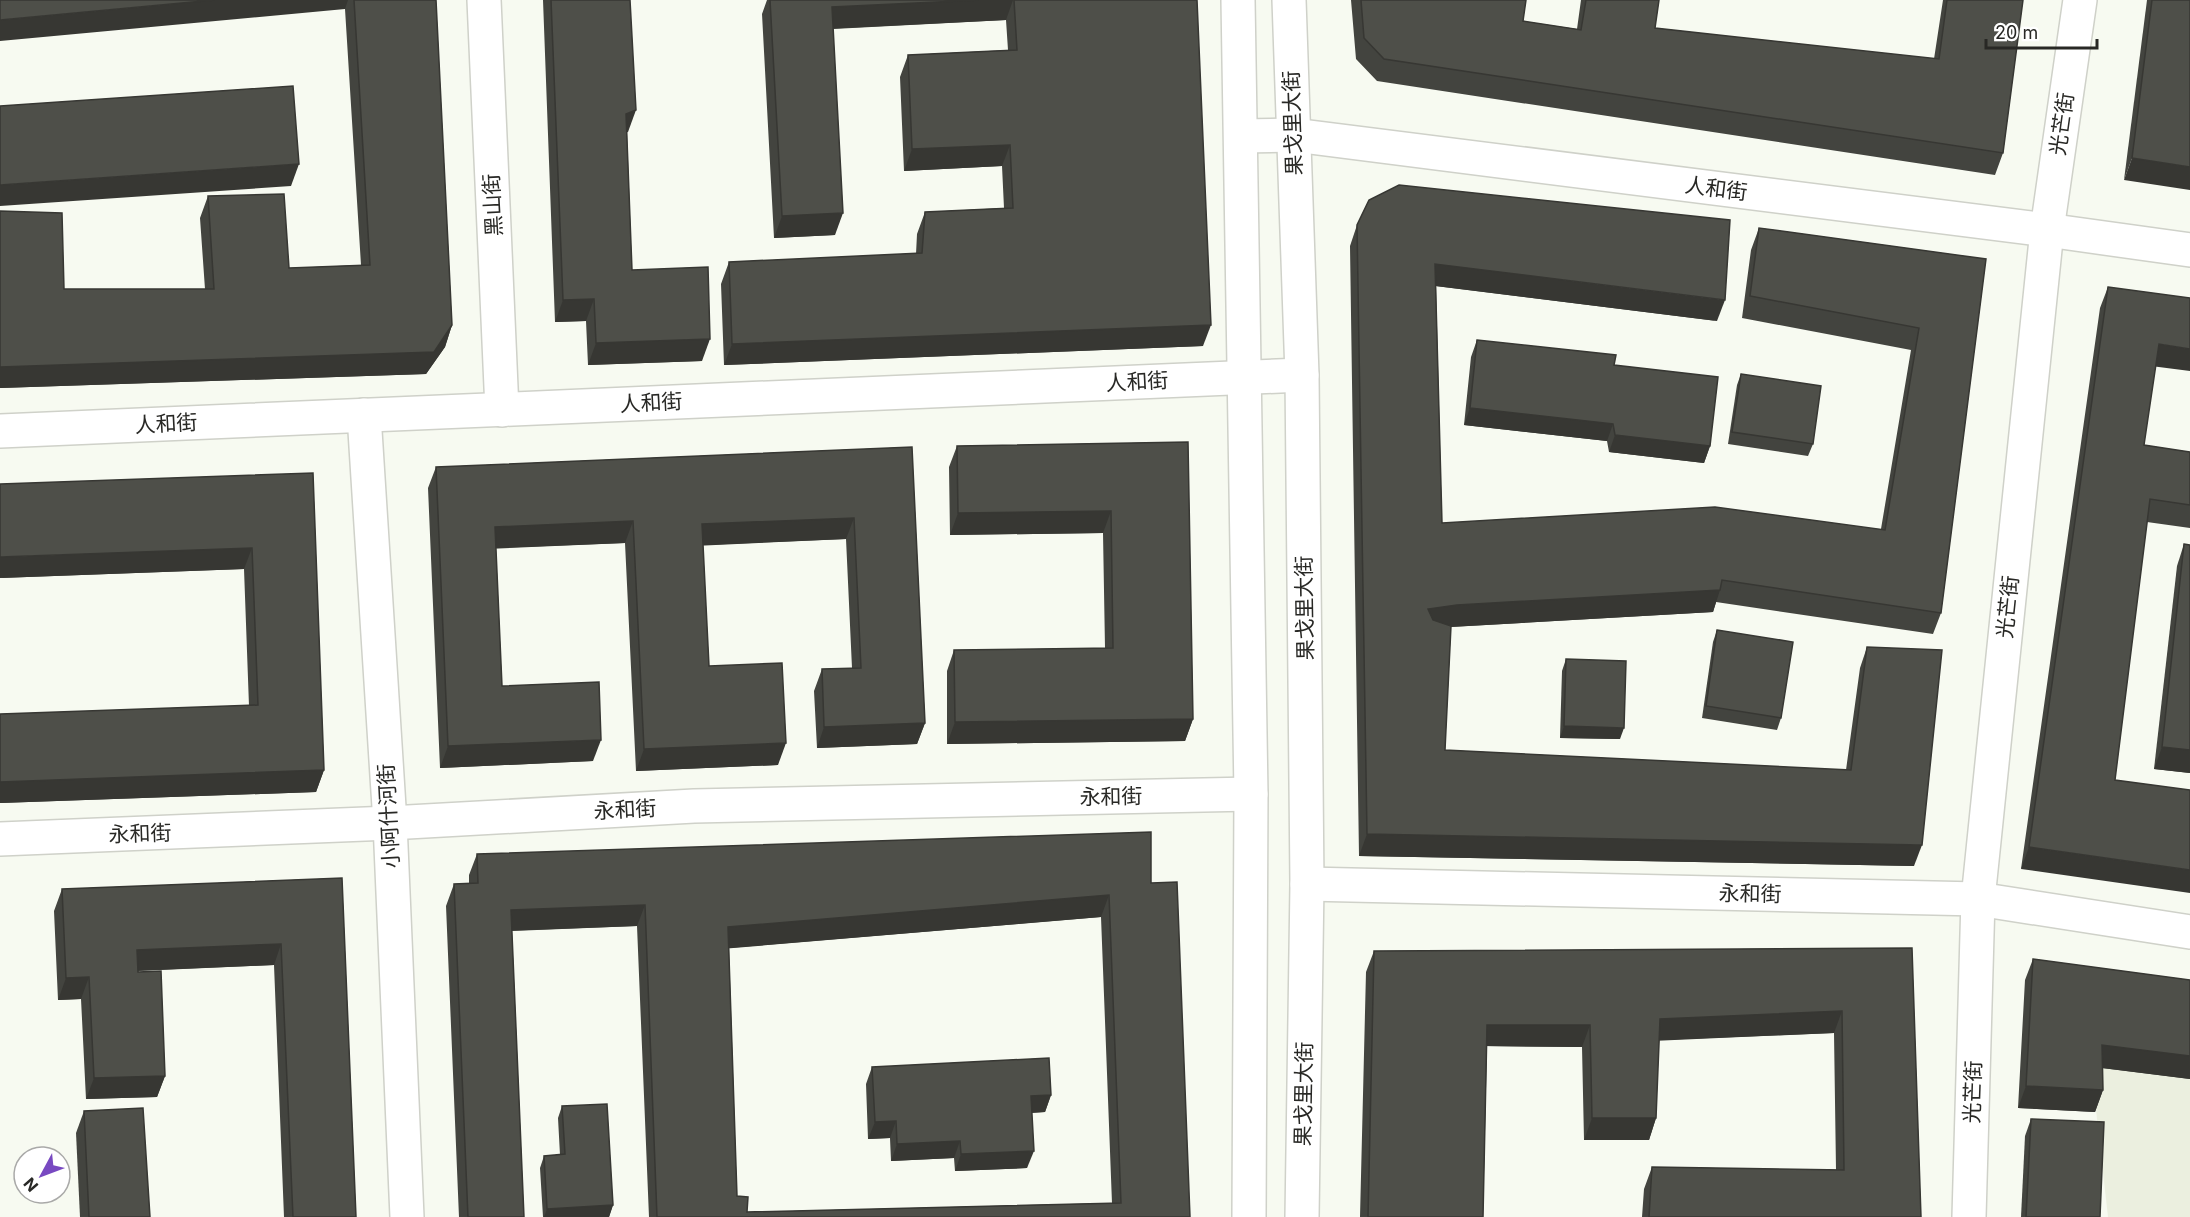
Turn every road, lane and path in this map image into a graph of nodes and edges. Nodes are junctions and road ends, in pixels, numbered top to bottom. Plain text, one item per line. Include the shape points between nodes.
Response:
1 (484, 0) edge
2 (1238, 0) edge
3 (1289, 0) edge
4 (2080, 0) edge
5 (1294, 135) junction
6 (1240, 136) junction
7 (2047, 230) junction
8 (2190, 250) edge
9 (1302, 375) junction
10 (1245, 377) junction
11 (502, 410) junction
12 (364, 415) junction
13 (0, 431) edge
14 (1251, 794) junction
15 (390, 823) junction
16 (0, 839) edge
17 (1307, 884) junction
18 (1978, 899) junction
19 (2190, 932) edge
20 (407, 1217) edge
21 (1250, 1217) edge
22 (1302, 1217) edge
23 (1969, 1217) edge

1 - 11 street, 黑山街
2 - 6 street
3 - 5 street, 果戈里大街
4 - 7 street, 光芒街
5 - 6 street, 人和街
5 - 7 street, 人和街
5 - 9 street, 果戈里大街
6 - 10 street
7 - 8 street, 人和街
7 - 18 street, 光芒街
9 - 10 street, 人和街
9 - 17 street, 果戈里大街
10 - 11 street, 人和街
10 - 14 street
11 - 12 street, 人和街
12 - 13 street, 人和街
12 - 15 street, 小阿什河街
14 - 15 street, 永和街 via 694,806
14 - 21 street
15 - 16 street, 永和街
15 - 20 street, 小阿什河街
17 - 18 street, 永和街
17 - 22 street, 果戈里大街
18 - 19 street, 永和街
18 - 23 street, 光芒街

